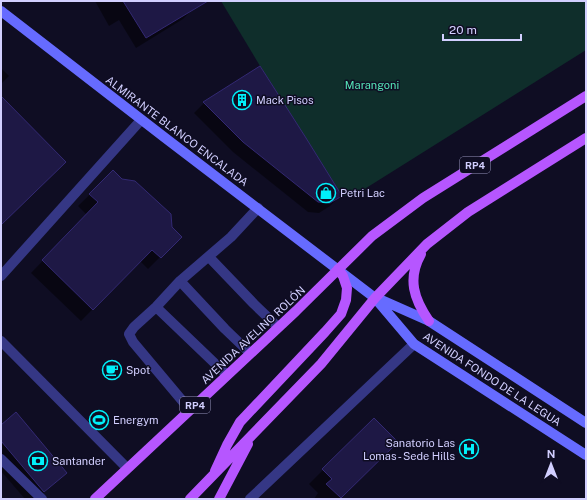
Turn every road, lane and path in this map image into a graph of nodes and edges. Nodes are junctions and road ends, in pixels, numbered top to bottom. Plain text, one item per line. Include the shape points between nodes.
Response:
1 (1, 11) edge
2 (586, 96) edge
3 (141, 120) junction
4 (586, 138) edge
5 (258, 208) junction
6 (427, 244) junction
7 (209, 257) junction
8 (338, 270) junction
9 (1, 276) edge
10 (180, 281) junction
11 (375, 298) junction
12 (156, 307) junction
13 (429, 321) junction
14 (278, 328) junction
15 (1, 341) edge
16 (414, 344) junction
17 (250, 354) junction
18 (227, 375) junction
19 (190, 410) junction
20 (586, 423) edge
21 (255, 433) junction
22 (586, 455) edge
23 (1, 459) edge
24 (127, 468) junction
25 (213, 477) junction
26 (42, 499) edge
27 (95, 499) edge
28 (190, 499) edge
29 (219, 499) edge
30 (250, 499) edge

1 - 3 main road, ALMIRANTE BLANCO ENCALADA
2 - 8 main road, RP4 via 423,198 372,236
3 - 5 main road, ALMIRANTE BLANCO ENCALADA
3 - 9 street
4 - 6 main road via 468,212
5 - 7 street
5 - 8 main road, ALMIRANTE BLANCO ENCALADA
6 - 11 main road
6 - 13 main road via 413,277 416,296
7 - 10 street
7 - 14 street
8 - 11 main road, AVENIDA FONDO DE LA LEGUA
8 - 14 main road, AVENIDA AVELINO ROLÓN / RP4
8 - 25 main road via 344,276 347,288 341,314 240,422
10 - 12 street
10 - 17 street
11 - 13 main road, AVENIDA FONDO DE LA LEGUA
11 - 16 main road, AVENIDA FONDO DE LA LEGUA
11 - 21 main road via 321,364
12 - 18 street
12 - 19 street via 129,334
13 - 20 main road, AVENIDA FONDO DE LA LEGUA
14 - 17 main road, AVENIDA AVELINO ROLÓN / RP4
15 - 24 street
16 - 22 main road, AVENIDA FONDO DE LA LEGUA
16 - 30 street
17 - 18 main road, AVENIDA AVELINO ROLÓN / RP4
18 - 19 main road, AVENIDA AVELINO ROLÓN / RP4
19 - 24 main road, AVENIDA AVELINO ROLÓN / RP4
21 - 25 main road
21 - 29 main road
23 - 26 street
24 - 27 main road, AVENIDA AVELINO ROLÓN / RP4
25 - 28 main road

